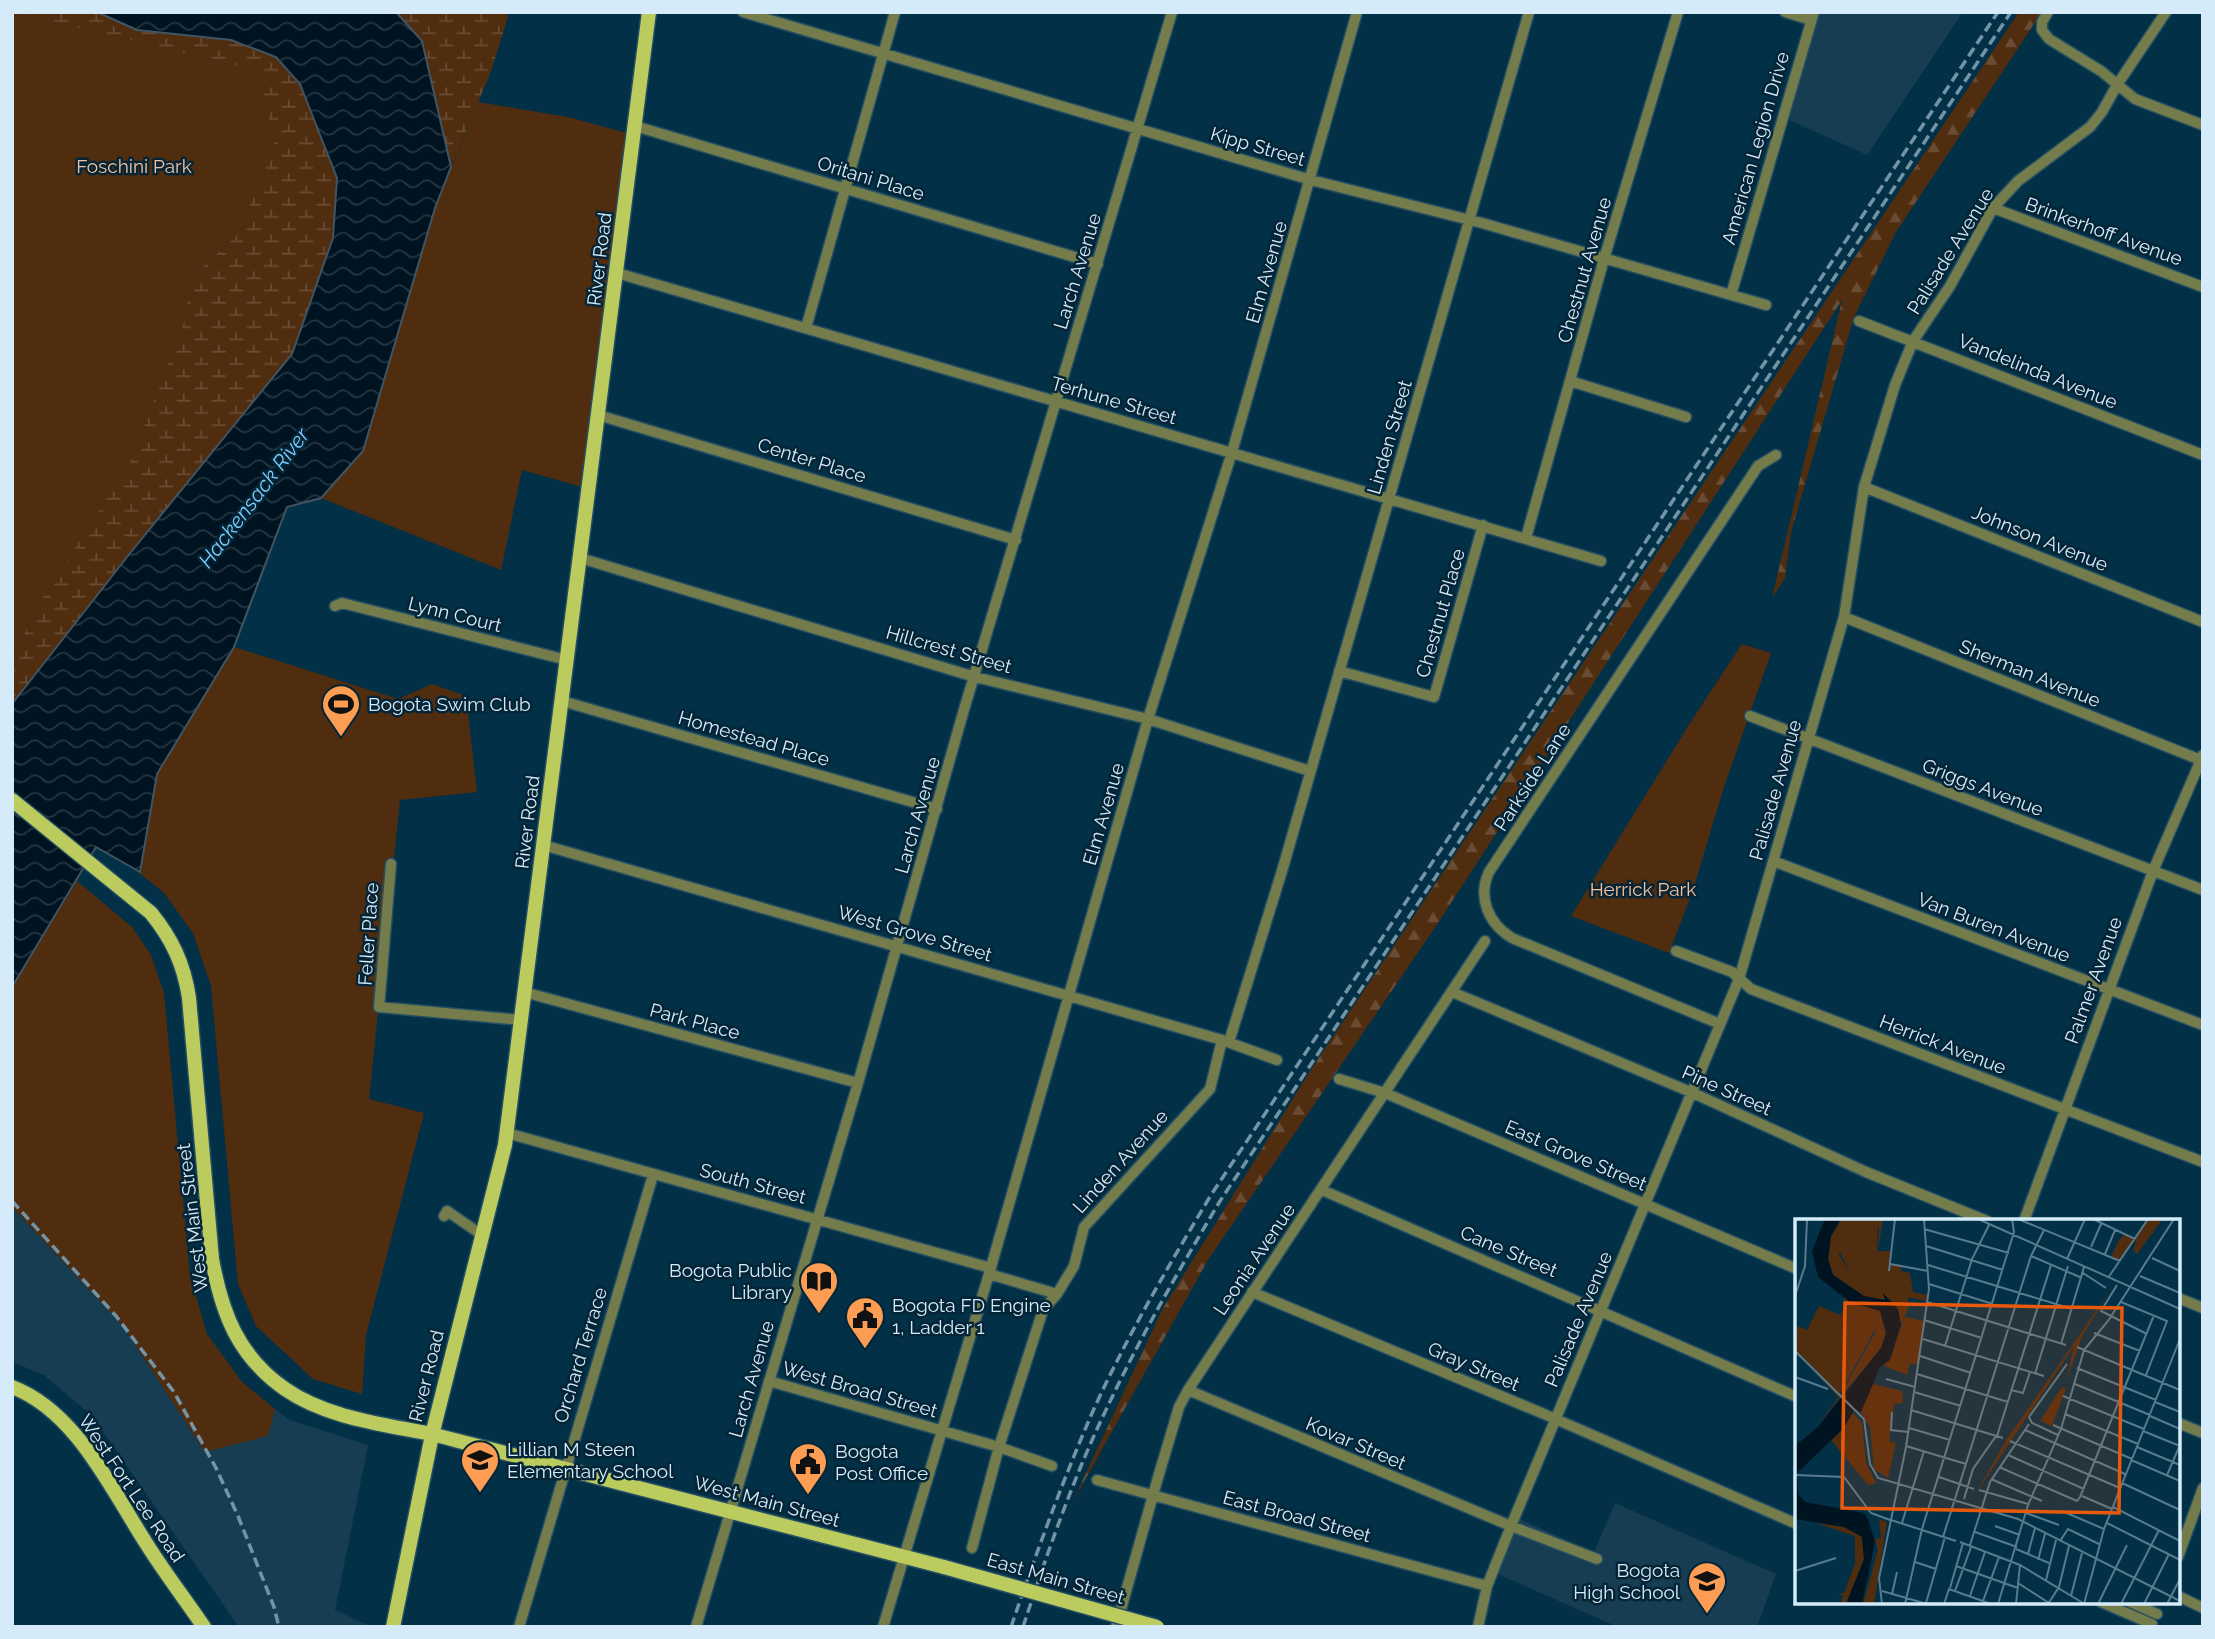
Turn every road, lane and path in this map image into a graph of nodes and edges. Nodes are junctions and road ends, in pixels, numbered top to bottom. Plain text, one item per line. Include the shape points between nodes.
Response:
1 (649, 12) edge
2 (743, 12) edge
3 (895, 12) edge
4 (1171, 12) edge
5 (1357, 12) edge
6 (1529, 12) edge
7 (1678, 12) edge
8 (1784, 12) edge
9 (2048, 12) edge
10 (2166, 12) edge
11 (1813, 16) edge
12 (885, 54) junction
13 (2117, 85) junction
14 (2203, 125) edge
15 (635, 126) junction
16 (1138, 129) junction
17 (1311, 180) junction
18 (846, 189) junction
19 (1993, 208) junction
20 (1468, 219) junction
21 (1604, 259) junction
22 (1098, 264) junction
23 (617, 273) junction
24 (2203, 287) edge
25 (1731, 295) junction
26 (1766, 305) dead end
27 (1860, 321) dead end
28 (806, 328) junction
29 (1913, 341) junction
30 (1570, 381) junction
31 (1057, 401) junction
32 (598, 415) junction
33 (1686, 417) dead end
34 (1232, 452) junction
35 (1776, 455) dead end
36 (2203, 455) edge
37 (1864, 487) junction
38 (1390, 498) junction
39 (1483, 525) junction
40 (1526, 538) junction
41 (1016, 540) junction
42 (580, 558) junction
43 (1601, 561) dead end
44 (335, 606) dead end
45 (1843, 618) junction
46 (2203, 622) edge
47 (567, 660) junction
48 (1339, 671) junction
49 (975, 677) junction
50 (562, 701) junction
51 (1750, 716) dead end
52 (1148, 719) junction
53 (1808, 739) junction
54 (2202, 759) edge
55 (1310, 771) junction
56 (12, 800) edge
57 (937, 809) junction
58 (543, 845) junction
59 (1773, 861) junction
60 (391, 864) dead end
61 (1282, 871) joint
62 (2153, 871) junction
63 (2203, 890) edge
64 (1485, 941) dead end
65 (897, 946) junction
66 (1676, 951) dead end
67 (1739, 979) junction
68 (2108, 990) junction
69 (524, 992) junction
70 (1452, 992) junction
71 (1070, 996) junction
72 (521, 1020) junction
73 (1720, 1024) junction
74 (2203, 1026) edge
75 (1226, 1041) junction
76 (1277, 1060) dead end
77 (1339, 1079) dead end
78 (858, 1083) junction
79 (1385, 1093) junction
80 (1693, 1093) junction
81 (2064, 1108) junction
82 (507, 1133) junction
83 (2203, 1162) edge
84 (653, 1175) junction
85 (1322, 1190) junction
86 (1646, 1203) junction
87 (444, 1216) dead end
88 (817, 1218) junction
89 (1982, 1219) edge
90 (2025, 1219) edge
91 (482, 1235) junction
92 (1795, 1268) edge
93 (990, 1271) junction
94 (1252, 1292) junction
95 (1057, 1294) junction
96 (2180, 1299) edge
97 (2203, 1308) edge
98 (1600, 1309) junction
99 (769, 1381) junction
100 (12, 1387) edge
101 (1188, 1390) junction
102 (1795, 1395) edge
103 (1555, 1419) junction
104 (2180, 1424) edge
105 (941, 1431) junction
106 (2203, 1433) edge
107 (432, 1435) junction
108 (999, 1447) junction
109 (1052, 1466) dead end
110 (564, 1468) junction
111 (1097, 1480) dead end
112 (2203, 1488) edge
113 (1153, 1495) junction
114 (730, 1512) junction
115 (1795, 1523) edge
116 (1511, 1526) junction
117 (972, 1548) dead end
118 (2180, 1551) edge
119 (904, 1557) junction
120 (1597, 1559) dead end
121 (944, 1567) joint
122 (1487, 1586) junction
123 (2180, 1597) edge
124 (2106, 1604) edge
125 (2132, 1604) edge
126 (2161, 1604) edge
127 (2203, 1608) edge
128 (2153, 1621) edge
129 (204, 1627) edge
130 (393, 1627) edge
131 (519, 1627) edge
132 (696, 1627) edge
133 (883, 1627) edge
134 (1116, 1627) edge
135 (1157, 1627) edge
136 (1478, 1627) edge

1 - 15 main road, River Road
2 - 12 street, Kipp Street
3 - 12 street
4 - 16 street, Larch Avenue
5 - 17 street, Elm Avenue
6 - 20 street, Linden Street
7 - 21 street, Chestnut Avenue
8 - 11 street
9 - 13 street via 2042,30 2049,39
10 - 13 street, Palisade Avenue
11 - 25 street, American Legion Drive
12 - 16 street, Kipp Street
12 - 18 street
13 - 14 street via 2135,99
13 - 19 street, Palisade Avenue via 2090,127 2018,181
15 - 18 street, Oritani Place
15 - 23 main road, River Road
16 - 17 street, Kipp Street
16 - 22 street, Larch Avenue
17 - 20 street, Kipp Street
17 - 34 street, Elm Avenue
18 - 22 street, Oritani Place
18 - 28 street
19 - 24 street, Brinkerhoff Avenue
19 - 29 street, Palisade Avenue
20 - 21 street, Kipp Street
20 - 38 street, Linden Street
21 - 25 street, Kipp Street
21 - 30 street, Chestnut Avenue
22 - 31 street, Larch Avenue
23 - 28 street, Terhune Street
23 - 32 main road, River Road
25 - 26 street, Kipp Street
27 - 29 street, Vandelinda Avenue
28 - 31 street, Terhune Street
29 - 36 street, Vandelinda Avenue
29 - 37 street, Palisade Avenue
30 - 33 street
30 - 40 street, Chestnut Avenue
31 - 34 street, Terhune Street
31 - 41 street, Larch Avenue
32 - 41 street, Center Place
32 - 42 main road, River Road
34 - 38 street, Terhune Street
34 - 52 street, Elm Avenue
35 - 73 street, Parkside Lane via 1758,466 1485,884 1490,917 1512,938
37 - 45 street, Palisade Avenue
37 - 46 street, Johnson Avenue
38 - 39 street, Terhune Street
38 - 48 street, Linden Street
39 - 40 street, Terhune Street
39 - 48 street, Chestnut Place via 1434,697
40 - 43 street, Terhune Street
41 - 49 street, Larch Avenue
42 - 47 main road, River Road
42 - 49 street, Hillcrest Street
44 - 47 street, Lynn Court via 342,603
45 - 53 street, Palisade Avenue
45 - 54 street, Sherman Avenue
47 - 50 main road, River Road
48 - 55 street, Linden Street
49 - 52 street, Hillcrest Street
49 - 57 street, Larch Avenue
50 - 57 street, Homestead Place
50 - 58 main road, River Road
51 - 53 street, Griggs Avenue
52 - 55 street, Hillcrest Street
52 - 71 street, Elm Avenue
53 - 59 street, Palisade Avenue
53 - 62 street, Griggs Avenue
54 - 62 street, Palmer Avenue
55 - 61 street, Linden Street
56 - 107 main road, West Main Street via 151,913 181,961 189,998 212,1259 224,1308 242,1346 262,1371 313,1404
57 - 65 street, Larch Avenue
58 - 65 street, West Grove Street
58 - 69 main road, River Road
59 - 67 street, Palisade Avenue
59 - 68 street, Van Buren Avenue
60 - 72 street, Feller Place via 379,1007
61 - 75 street, Linden Avenue
62 - 63 street, Griggs Avenue
62 - 68 street, Palmer Avenue
64 - 70 street, Leonia Avenue
65 - 71 street, West Grove Street
65 - 78 street, Larch Avenue
66 - 67 street, Herrick Avenue via 1732,972
67 - 73 street, Palisade Avenue
67 - 81 street, Herrick Avenue via 1751,989
68 - 74 street, Van Buren Avenue
68 - 81 street, Palmer Avenue
69 - 72 main road, River Road
69 - 78 street, Park Place
70 - 79 street, Leonia Avenue
70 - 80 street, Pine Street
71 - 75 street, West Grove Street
71 - 93 street, Elm Avenue
72 - 82 main road, River Road
73 - 80 street, Palisade Avenue
75 - 76 street, West Grove Street
75 - 95 street, Linden Avenue via 1210,1088 1084,1227 1074,1266
77 - 79 street, East Grove Street
78 - 88 street, Larch Avenue
79 - 85 street, Leonia Avenue
79 - 86 street, East Grove Street
80 - 86 street, Palisade Avenue
80 - 89 street, Pine Street
81 - 83 street, Herrick Avenue
81 - 90 street, Palmer Avenue
82 - 84 street, South Street
82 - 91 main road, River Road
84 - 88 street, South Street
84 - 110 street, Orchard Terrace
85 - 94 street, Leonia Avenue
85 - 98 street, Cane Street
86 - 92 street, East Grove Street
86 - 98 street, Palisade Avenue
87 - 91 street via 447,1211
88 - 93 street, South Street
88 - 99 street, Larch Avenue
91 - 107 main road, River Road
93 - 95 street, South Street
93 - 105 street, Elm Avenue
94 - 101 street, Leonia Avenue
94 - 103 street, Gray Street
95 - 108 street, Linden Avenue via 1043,1310
96 - 97 street
98 - 102 street, Cane Street
98 - 103 street, Palisade Avenue
99 - 105 street, West Broad Street
99 - 114 street, Larch Avenue
100 - 129 main road, West Fort Lee Road via 47,1406 80,1442
101 - 113 street, Leonia Avenue
101 - 116 street, Kovar Street
103 - 115 street, Gray Street
103 - 116 street, Palisade Avenue
104 - 106 street
105 - 108 street, West Broad Street
105 - 119 street, Elm Avenue
107 - 110 main road, West Main Street
107 - 130 main road, River Road
108 - 109 street, West Broad Street
108 - 117 street, Linden Avenue
110 - 114 main road, West Main Street
110 - 131 street, Orchard Terrace
111 - 113 street, East Broad Street
112 - 118 street
113 - 122 street, East Broad Street
113 - 134 street, Leonia Avenue
114 - 119 main road, West Main Street
114 - 132 street, Larch Avenue
116 - 120 street, Kovar Street
116 - 122 street, Palisade Avenue
119 - 121 main road, West Main Street
119 - 133 street, Elm Avenue
121 - 135 main road, East Main Street, bridge
122 - 136 street, Palisade Avenue
123 - 127 street
124 - 128 street
125 - 128 street
126 - 128 street

